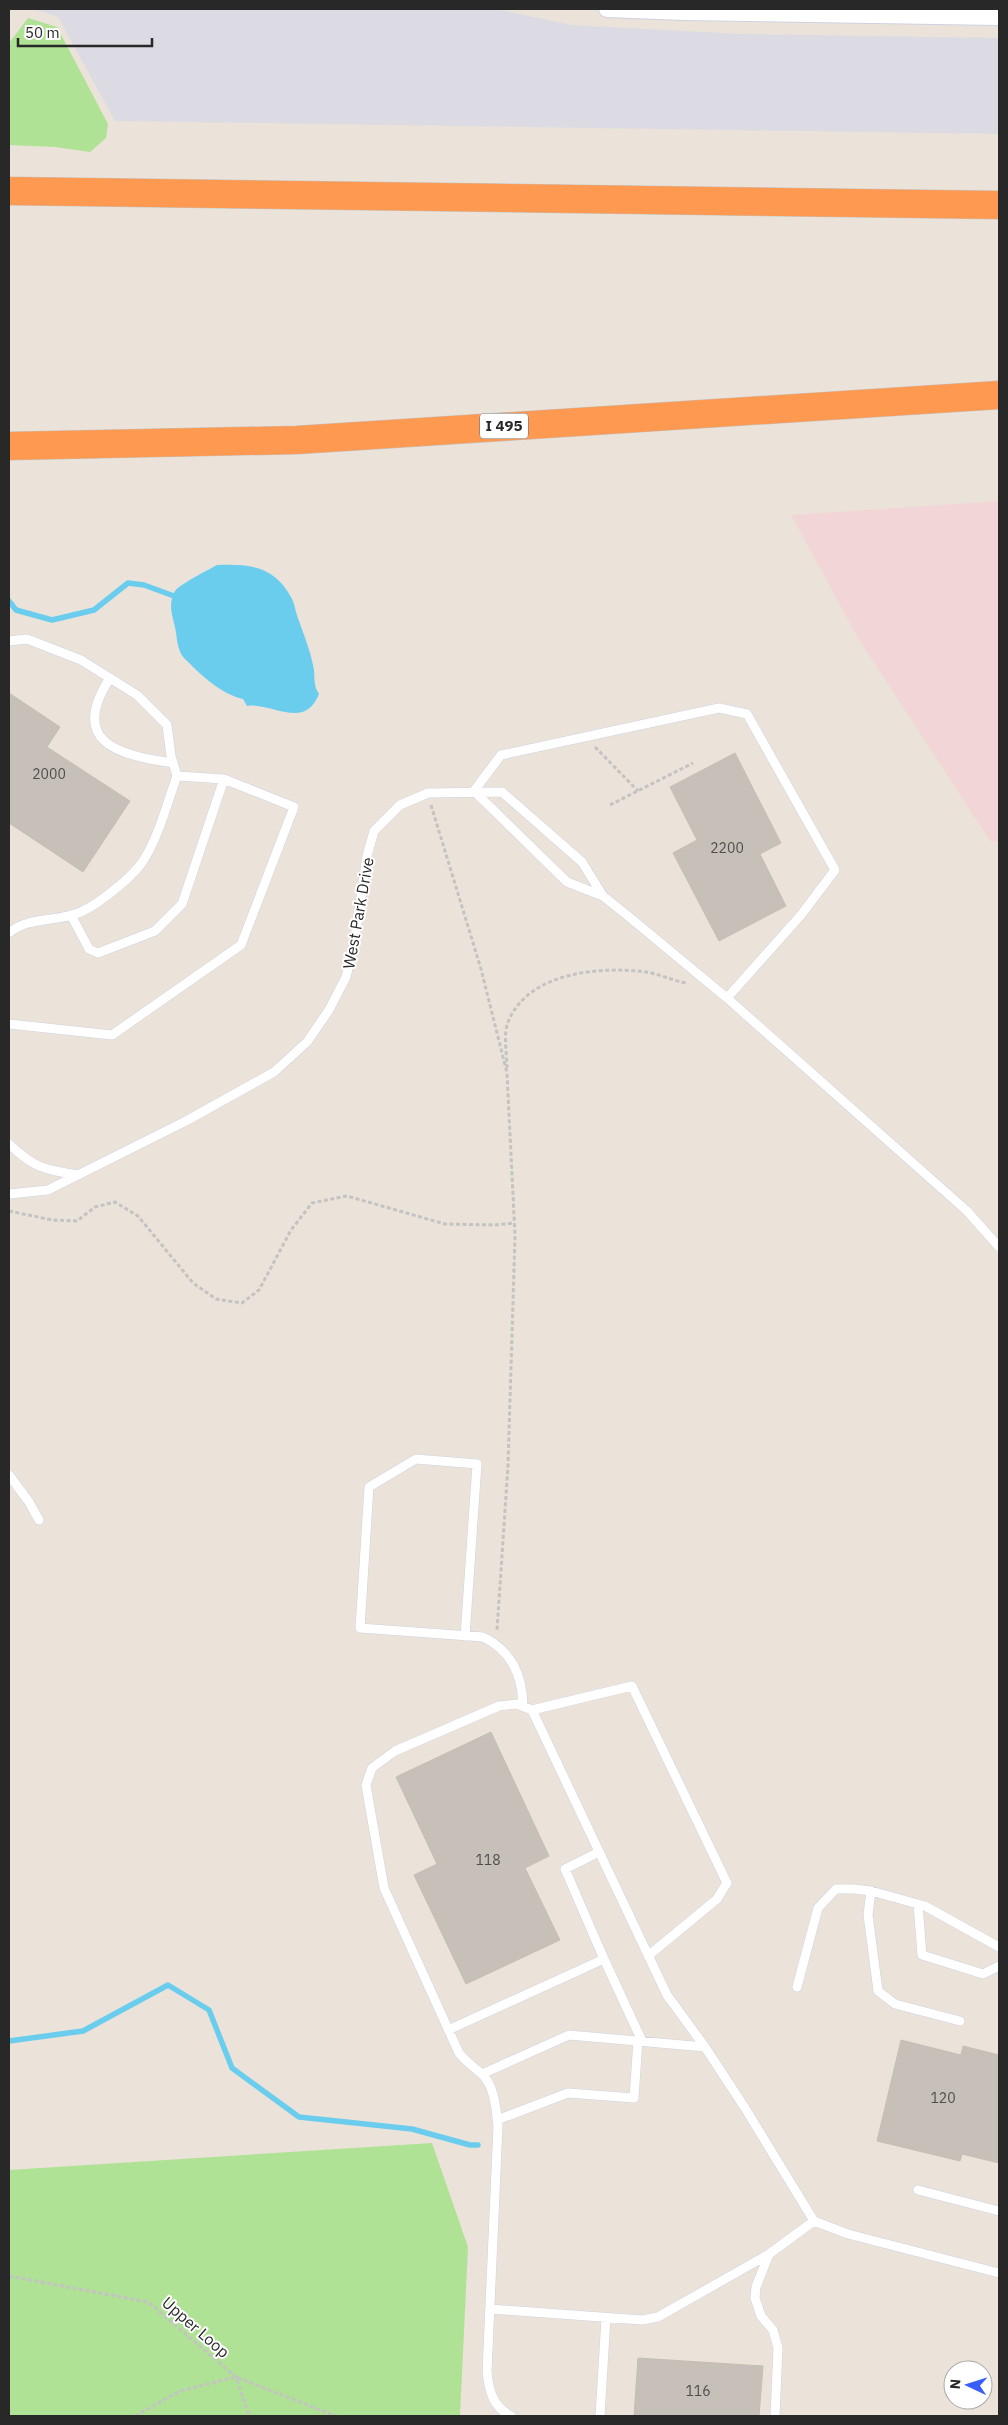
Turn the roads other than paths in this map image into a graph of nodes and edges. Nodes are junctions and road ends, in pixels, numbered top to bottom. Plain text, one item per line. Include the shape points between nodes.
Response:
1 (608, 9) edge
2 (907, 12) edge
3 (979, 13) edge
4 (999, 17) edge
5 (9, 191) edge
6 (999, 205) edge
7 (999, 395) edge
8 (9, 446) edge
9 (9, 641) edge
10 (110, 678) junction
11 (173, 763) junction
12 (178, 776) junction
13 (224, 779) junction
14 (474, 791) junction
15 (603, 896) junction
16 (71, 915) junction
17 (9, 933) edge
18 (726, 998) junction
19 (9, 1024) edge
20 (9, 1144) edge
21 (79, 1176) junction
22 (9, 1194) edge
23 (999, 1247) edge
24 (9, 1476) edge
25 (39, 1520) dead end
26 (465, 1636) junction
27 (523, 1705) junction
28 (532, 1710) junction
29 (599, 1852) junction
30 (871, 1892) junction
31 (918, 1904) junction
32 (999, 1947) edge
33 (648, 1956) junction
34 (604, 1959) junction
35 (999, 1966) edge
36 (797, 1987) dead end
37 (960, 2021) dead end
38 (448, 2030) junction
39 (640, 2040) junction
40 (705, 2047) junction
41 (482, 2074) junction
42 (497, 2120) junction
43 (918, 2190) dead end
44 (999, 2212) edge
45 (814, 2221) junction
46 (769, 2254) junction
47 (999, 2273) edge
48 (490, 2309) junction
49 (606, 2318) junction
50 (512, 2416) edge
51 (600, 2416) edge
52 (776, 2416) edge

1 - 2 street via 694,13
2 - 3 street
3 - 4 street
5 - 6 highway
7 - 8 highway, I 495 via 297,440
9 - 10 lane via 27,639 82,660
10 - 11 lane via 138,695 167,725
10 - 11 lane via 100,693 95,710 98,734 112,748
11 - 12 lane
12 - 13 lane
12 - 16 lane via 159,827 140,865 98,903
13 - 16 lane via 182,904 155,931 98,953 89,949
13 - 19 lane via 294,807 241,945 112,1035
14 - 15 lane, West Park Drive via 567,882
14 - 15 lane, West Park Drive via 502,792 582,862
14 - 18 lane via 501,755 719,708 747,714 835,870 801,915
14 - 21 lane, West Park Drive via 428,793 400,805 374,831 346,977 330,1010 307,1042 274,1072
15 - 18 lane, West Park Drive
16 - 17 lane via 18,925
18 - 23 lane, West Park Drive via 967,1211
20 - 21 lane via 32,1164
21 - 22 lane, West Park Drive via 48,1190
24 - 25 lane
26 - 26 lane via 360,1628 369,1487 416,1459 477,1464
26 - 27 lane via 483,1637 496,1643 522,1683
27 - 28 lane
27 - 38 lane via 499,1706 396,1750 380,1760 368,1776 367,1797 384,1888
28 - 29 lane
28 - 33 lane via 632,1686 727,1883 717,1899
29 - 33 lane
29 - 34 lane via 565,1868
30 - 31 lane
30 - 36 lane via 836,1890 818,1908
30 - 37 lane via 868,1915 878,1991 896,2004
31 - 32 lane
31 - 35 lane via 922,1955 983,1974
33 - 40 lane via 667,1995
34 - 38 lane
34 - 39 lane
38 - 41 lane via 465,2062
39 - 40 lane
39 - 41 lane via 569,2035
39 - 42 lane via 634,2098 568,2094
40 - 45 lane
41 - 42 lane via 490,2087
42 - 48 lane
43 - 44 lane
45 - 46 lane
45 - 47 lane via 856,2236
46 - 49 lane via 658,2317 642,2320
46 - 52 lane via 755,2298 762,2316 773,2330 778,2348
48 - 49 lane
48 - 50 lane via 489,2391 503,2412
49 - 51 lane

